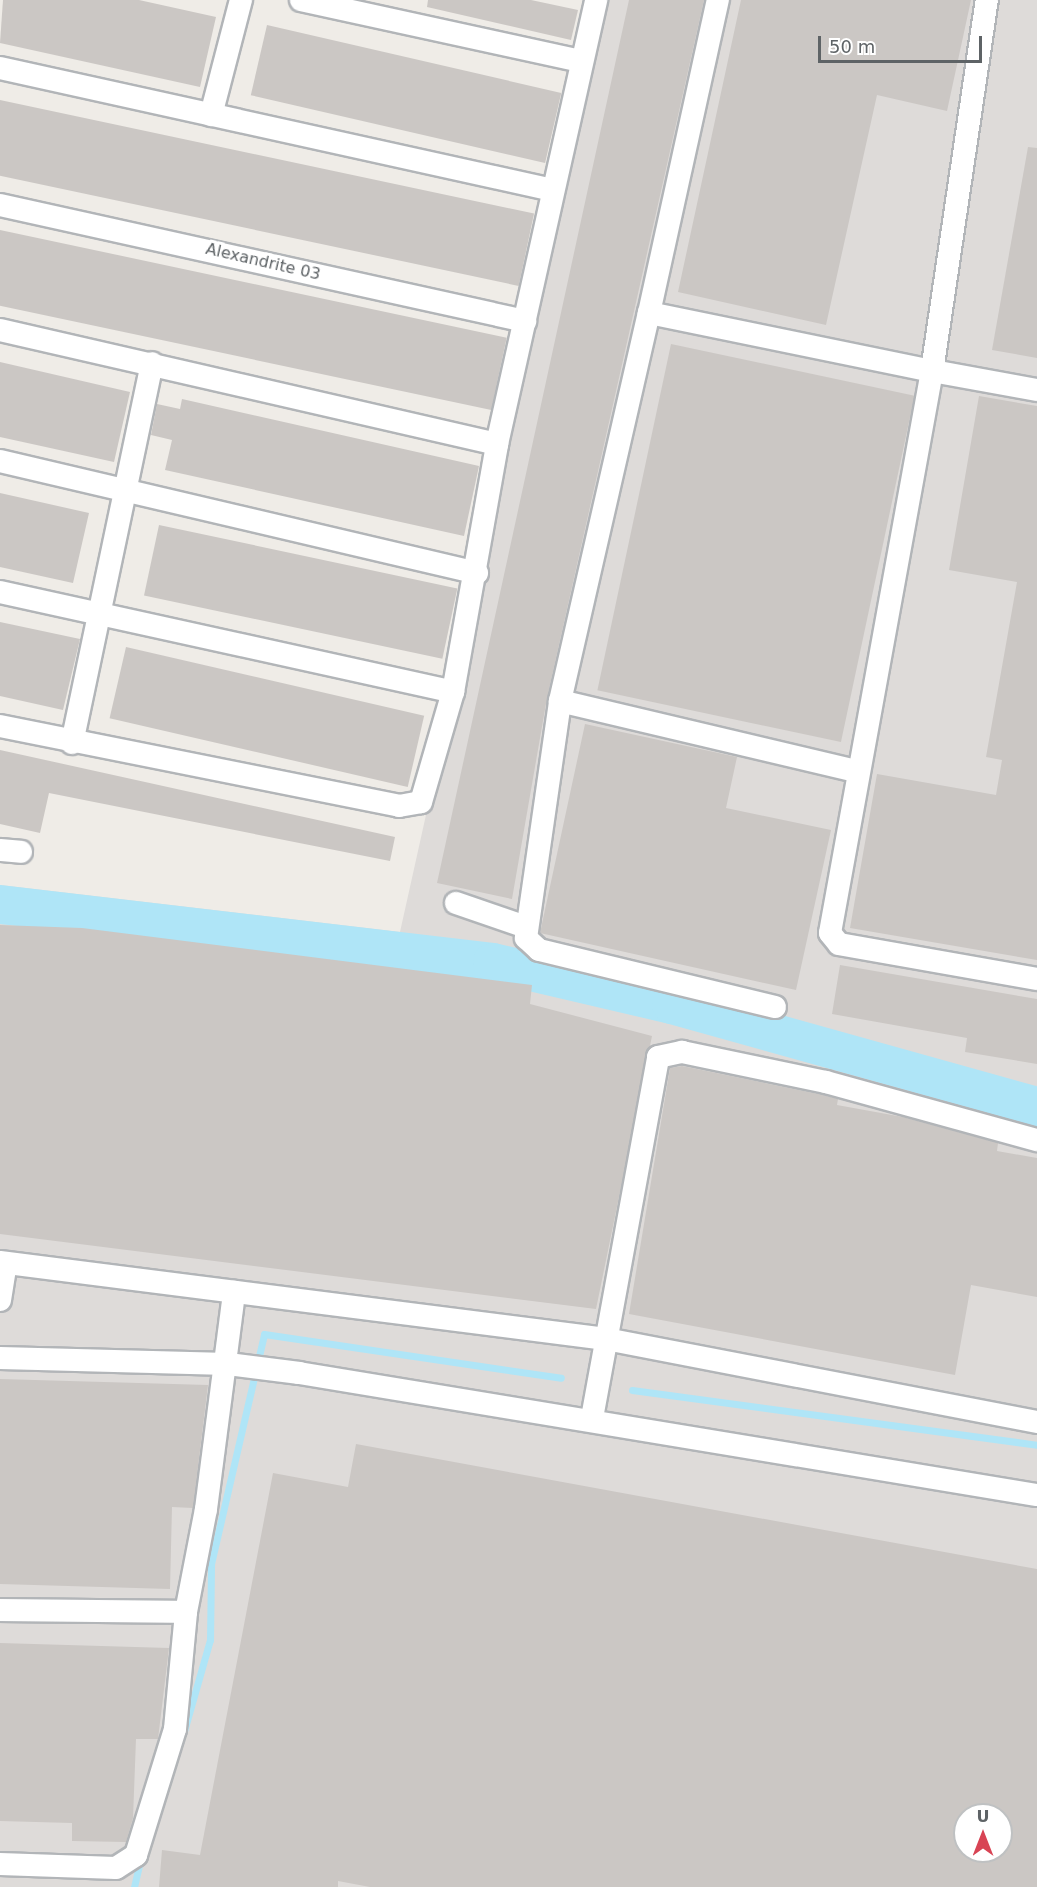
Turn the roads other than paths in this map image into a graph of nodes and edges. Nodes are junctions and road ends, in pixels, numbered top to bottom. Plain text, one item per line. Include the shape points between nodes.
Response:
1 (241, 0) edge
2 (302, 0) edge
3 (596, 0) edge
4 (718, 0) edge
5 (987, 0) edge
6 (581, 61) junction
7 (0, 68) edge
8 (211, 115) junction
9 (553, 190) junction
10 (0, 205) edge
11 (649, 313) junction
12 (525, 321) junction
13 (0, 330) edge
14 (152, 363) junction
15 (932, 371) junction
16 (1037, 390) edge
17 (497, 444) junction
18 (0, 461) edge
19 (123, 486) junction
20 (477, 573) junction
21 (0, 592) edge
22 (102, 615) junction
23 (453, 692) junction
24 (560, 701) junction
25 (0, 726) edge
26 (72, 743) junction
27 (857, 771) junction
28 (456, 903) dead end
29 (524, 926) junction
30 (1037, 979) edge
31 (775, 1008) dead end
32 (1037, 1140) edge
33 (3, 1263) edge
34 (234, 1292) junction
35 (0, 1300) edge
36 (604, 1350) junction
37 (0, 1358) edge
38 (236, 1365) junction
39 (593, 1411) junction
40 (1037, 1422) edge
41 (1037, 1495) edge
42 (0, 1610) edge
43 (186, 1612) junction
44 (0, 1864) edge

1 - 8 street
2 - 6 street
3 - 6 street
4 - 11 street
5 - 15 street
6 - 9 street
7 - 8 street
8 - 9 street
9 - 12 street
10 - 12 street, Alexandrite 03
11 - 15 street
11 - 24 street
12 - 17 street
13 - 14 street
14 - 17 street
14 - 19 street
15 - 16 street
15 - 27 street
17 - 20 street
18 - 19 street
19 - 20 street
19 - 22 street
20 - 23 street
21 - 22 street
22 - 23 street
22 - 26 street
23 - 26 street via 424,795 413,805
24 - 27 street
24 - 29 street
25 - 26 street
27 - 30 street via 832,939
28 - 29 street
29 - 31 street via 526,938 539,950
32 - 36 street via 825,1082 682,1052 658,1057
33 - 34 street
33 - 35 street
34 - 36 street
34 - 38 street
36 - 39 street
36 - 40 street
37 - 38 street
38 - 39 street
38 - 43 street
39 - 41 street
42 - 43 street
43 - 44 street via 175,1729 136,1855 116,1868

